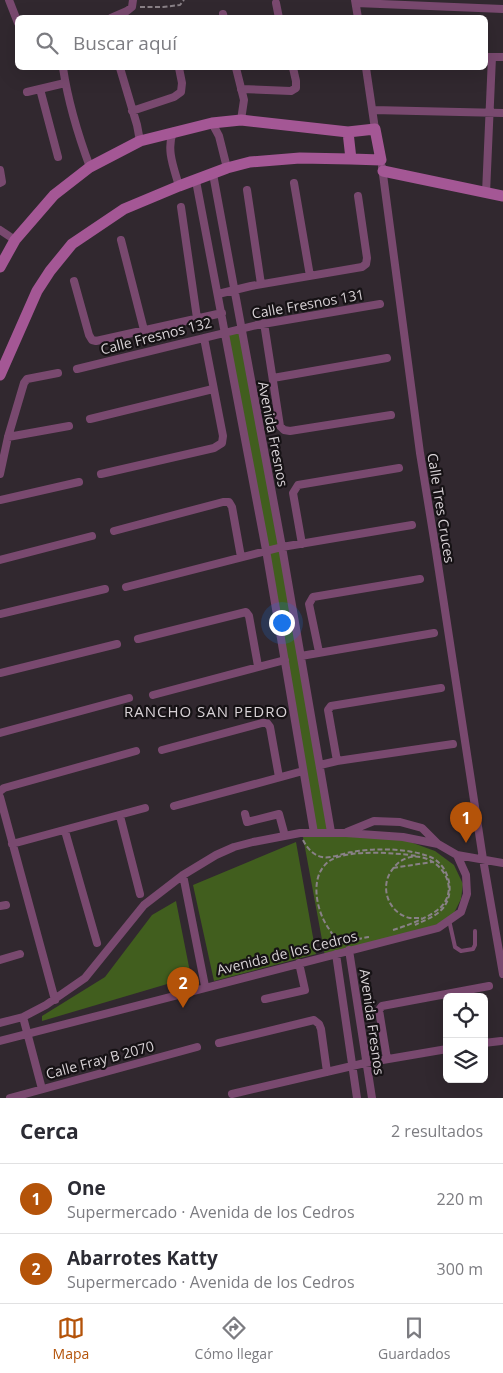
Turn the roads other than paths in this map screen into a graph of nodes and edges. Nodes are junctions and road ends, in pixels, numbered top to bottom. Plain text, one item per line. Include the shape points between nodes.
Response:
1 (9, 0) edge
2 (355, 2) edge
3 (133, 3) edge
4 (276, 3) dead end
5 (503, 9) edge
6 (15, 15) edge
7 (118, 15) edge
8 (278, 15) edge
9 (357, 15) edge
10 (489, 57) edge
11 (503, 58) edge
12 (63, 70) edge
13 (121, 70) edge
14 (179, 70) edge
15 (236, 70) edge
16 (293, 70) edge
17 (366, 70) edge
18 (65, 82) junction
19 (40, 89) junction
20 (241, 89) junction
21 (27, 92) dead end
22 (373, 110) junction
23 (132, 111) junction
24 (489, 112) junction
25 (503, 113) edge
26 (242, 120) junction
27 (212, 123) junction
28 (376, 129) junction
29 (173, 132) junction
30 (348, 132) junction
31 (140, 141) junction
32 (58, 157) dead end
33 (351, 159) junction
34 (382, 166) junction
35 (90, 167) junction
36 (227, 168) junction
37 (0, 170) edge
38 (213, 174) junction
39 (196, 181) junction
40 (0, 183) edge
41 (294, 183) dead end
42 (178, 186) junction
43 (247, 190) dead end
44 (486, 193) junction
45 (358, 196) dead end
46 (503, 196) edge
47 (181, 207) dead end
48 (0, 230) edge
49 (14, 240) junction
50 (121, 240) dead end
51 (0, 267) edge
52 (310, 276) junction
53 (74, 281) dead end
54 (261, 284) junction
55 (234, 290) junction
56 (218, 294) junction
57 (380, 304) dead end
58 (222, 313) junction
59 (197, 318) junction
60 (264, 323) junction
61 (241, 328) junction
62 (144, 330) junction
63 (225, 332) junction
64 (204, 338) junction
65 (387, 358) dead end
66 (77, 369) dead end
67 (58, 373) dead end
68 (0, 375) edge
69 (273, 378) junction
70 (213, 389) junction
71 (391, 415) dead end
72 (90, 419) dead end
73 (69, 426) dead end
74 (8, 437) junction
75 (399, 468) dead end
76 (0, 474) edge
77 (101, 474) dead end
78 (79, 482) dead end
79 (0, 500) edge
80 (412, 525) dead end
81 (114, 531) dead end
82 (92, 536) dead end
83 (302, 544) junction
84 (282, 547) junction
85 (266, 550) junction
86 (241, 557) junction
87 (0, 560) edge
88 (420, 579) dead end
89 (126, 587) dead end
90 (105, 589) dead end
91 (0, 614) edge
92 (434, 632) dead end
93 (138, 639) dead end
94 (117, 644) dead end
95 (319, 652) junction
96 (301, 656) junction
97 (285, 660) junction
98 (258, 666) junction
99 (0, 673) edge
100 (441, 688) dead end
101 (153, 695) dead end
102 (130, 698) dead end
103 (308, 698) junction
104 (292, 701) junction
105 (0, 733) edge
106 (453, 744) dead end
107 (162, 750) dead end
108 (136, 751) dead end
109 (337, 761) junction
110 (320, 765) junction
111 (303, 771) junction
112 (278, 777) junction
113 (0, 792) edge
114 (174, 806) dead end
115 (145, 808) dead end
116 (120, 816) junction
117 (247, 822) dead end
118 (65, 830) junction
119 (331, 832) junction
120 (314, 833) junction
121 (346, 833) junction
122 (285, 836) junction
123 (12, 844) junction
124 (438, 844) junction
125 (457, 855) junction
126 (483, 859) junction
127 (503, 863) edge
128 (183, 875) junction
129 (140, 894) dead end
130 (449, 920) junction
131 (475, 930) dead end
132 (97, 943) dead end
133 (349, 950) junction
134 (20, 954) dead end
135 (336, 954) junction
136 (0, 960) edge
137 (299, 963) junction
138 (503, 974) edge
139 (205, 986) junction
140 (489, 986) dead end
141 (265, 998) dead end
142 (55, 1000) junction
143 (23, 1017) junction
144 (0, 1023) edge
145 (27, 1033) junction
146 (501, 1040) dead end
147 (0, 1041) edge
148 (488, 1042) edge
149 (219, 1043) dead end
150 (197, 1047) dead end
151 (443, 1051) edge
152 (387, 1059) junction
153 (365, 1063) junction
154 (353, 1066) junction
155 (327, 1072) junction
156 (42, 1089) junction
157 (232, 1094) dead end
158 (10, 1098) edge
159 (358, 1098) edge
160 (372, 1098) edge

1 - 6 street
2 - 5 street
2 - 9 street
3 - 7 street via 127,11
4 - 8 street
10 - 11 street
10 - 24 street
12 - 18 street
13 - 23 street
14 - 23 street via 182,92
15 - 20 street
16 - 20 street via 296,88 291,91
17 - 22 street
18 - 19 street
18 - 35 street
19 - 21 street
19 - 32 street
20 - 26 street via 244,100
22 - 24 street
22 - 28 street
23 - 31 street
24 - 25 street
24 - 44 street
26 - 27 main road
26 - 30 main road
27 - 29 main road
27 - 36 street
28 - 30 main road
28 - 34 main road
29 - 31 main road
29 - 42 street via 170,151
30 - 33 main road
31 - 35 main road
33 - 34 main road
33 - 36 main road via 280,158
34 - 44 main road
34 - 126 street, Calle Tres Cruces via 420,453
35 - 49 main road via 54,195
36 - 38 main road
37 - 40 street
38 - 39 main road
38 - 55 street, Avenida Fresnos
39 - 42 main road
39 - 56 street, Avenida Fresnos
41 - 52 street
42 - 68 main road via 124,209 72,244 37,291
43 - 54 street
44 - 46 main road
45 - 52 street via 366,264
47 - 59 street
48 - 49 street
49 - 51 main road
50 - 62 street
52 - 54 street
53 - 62 street via 92,340
54 - 55 street
55 - 56 street
55 - 61 street, Avenida Fresnos
56 - 58 street, Avenida Fresnos
57 - 60 street, Calle Fresnos 131
58 - 59 street
58 - 63 street, Avenida Fresnos
59 - 62 street
60 - 61 street, Calle Fresnos 131
60 - 69 street
61 - 63 street, Calle Fresnos 132
61 - 84 street, Avenida Fresnos
63 - 64 street, Calle Fresnos 132
63 - 85 street, Avenida Fresnos
64 - 66 street, Calle Fresnos 132
64 - 70 street
65 - 69 street
67 - 74 street via 26,380
69 - 71 street via 280,426 284,430
70 - 72 street
70 - 77 street via 222,443
73 - 74 street
74 - 76 street
75 - 83 street via 295,487 293,493
78 - 79 street
80 - 83 street
81 - 86 street via 229,502
82 - 87 street
83 - 84 street
84 - 85 street
84 - 96 street, Avenida Fresnos
85 - 86 street
85 - 97 street, Avenida Fresnos
86 - 89 street
88 - 95 street via 313,596 309,604
90 - 91 street
92 - 95 street
93 - 98 street via 246,612
94 - 99 street
95 - 96 street
96 - 103 street, Avenida Fresnos
97 - 98 street
97 - 104 street, Avenida Fresnos
98 - 101 street
100 - 109 street via 331,706 329,713
102 - 105 street
103 - 104 street
103 - 110 street, Avenida Fresnos
104 - 111 street, Avenida Fresnos
106 - 109 street
107 - 112 street via 267,723
108 - 113 street
109 - 110 street
110 - 119 street, Avenida Fresnos
111 - 112 street
111 - 120 street, Avenida Fresnos
112 - 114 street
113 - 123 street
115 - 116 street
116 - 118 street
116 - 129 street
117 - 122 street via 279,814
118 - 123 street
118 - 132 street
119 - 120 street
119 - 121 street
120 - 122 street
121 - 124 street via 403,837
121 - 124 street via 374,821 400,822 422,828
122 - 128 street via 234,847
123 - 142 street
124 - 125 street
125 - 126 street
125 - 130 street, Avenida de los Cedros via 466,875 467,894 461,912
126 - 127 street
126 - 138 street, Calle Tres Cruces
128 - 139 street
128 - 142 street via 144,905 90,973
130 - 131 lane via 455,947 461,951 473,949
130 - 133 street, Avenida de los Cedros via 438,928
133 - 135 street, Avenida de los Cedros
133 - 153 street, Avenida Fresnos
134 - 136 street
135 - 137 street, Avenida de los Cedros
135 - 154 street, Avenida Fresnos
137 - 139 street, Avenida de los Cedros
137 - 141 street via 305,990
139 - 145 street, Avenida de los Cedros
140 - 152 street via 380,1008
142 - 143 street
143 - 144 street
143 - 145 street
145 - 147 street, Avenida de los Cedros
145 - 156 street
146 - 148 street
149 - 155 street via 316,1020 321,1029
150 - 156 street, Calle Fray B 2070
151 - 152 street
152 - 153 street
153 - 154 street
153 - 160 street, Avenida Fresnos
154 - 155 street
154 - 159 street, Avenida Fresnos
155 - 157 street
156 - 158 street, Calle Fray B 2070

